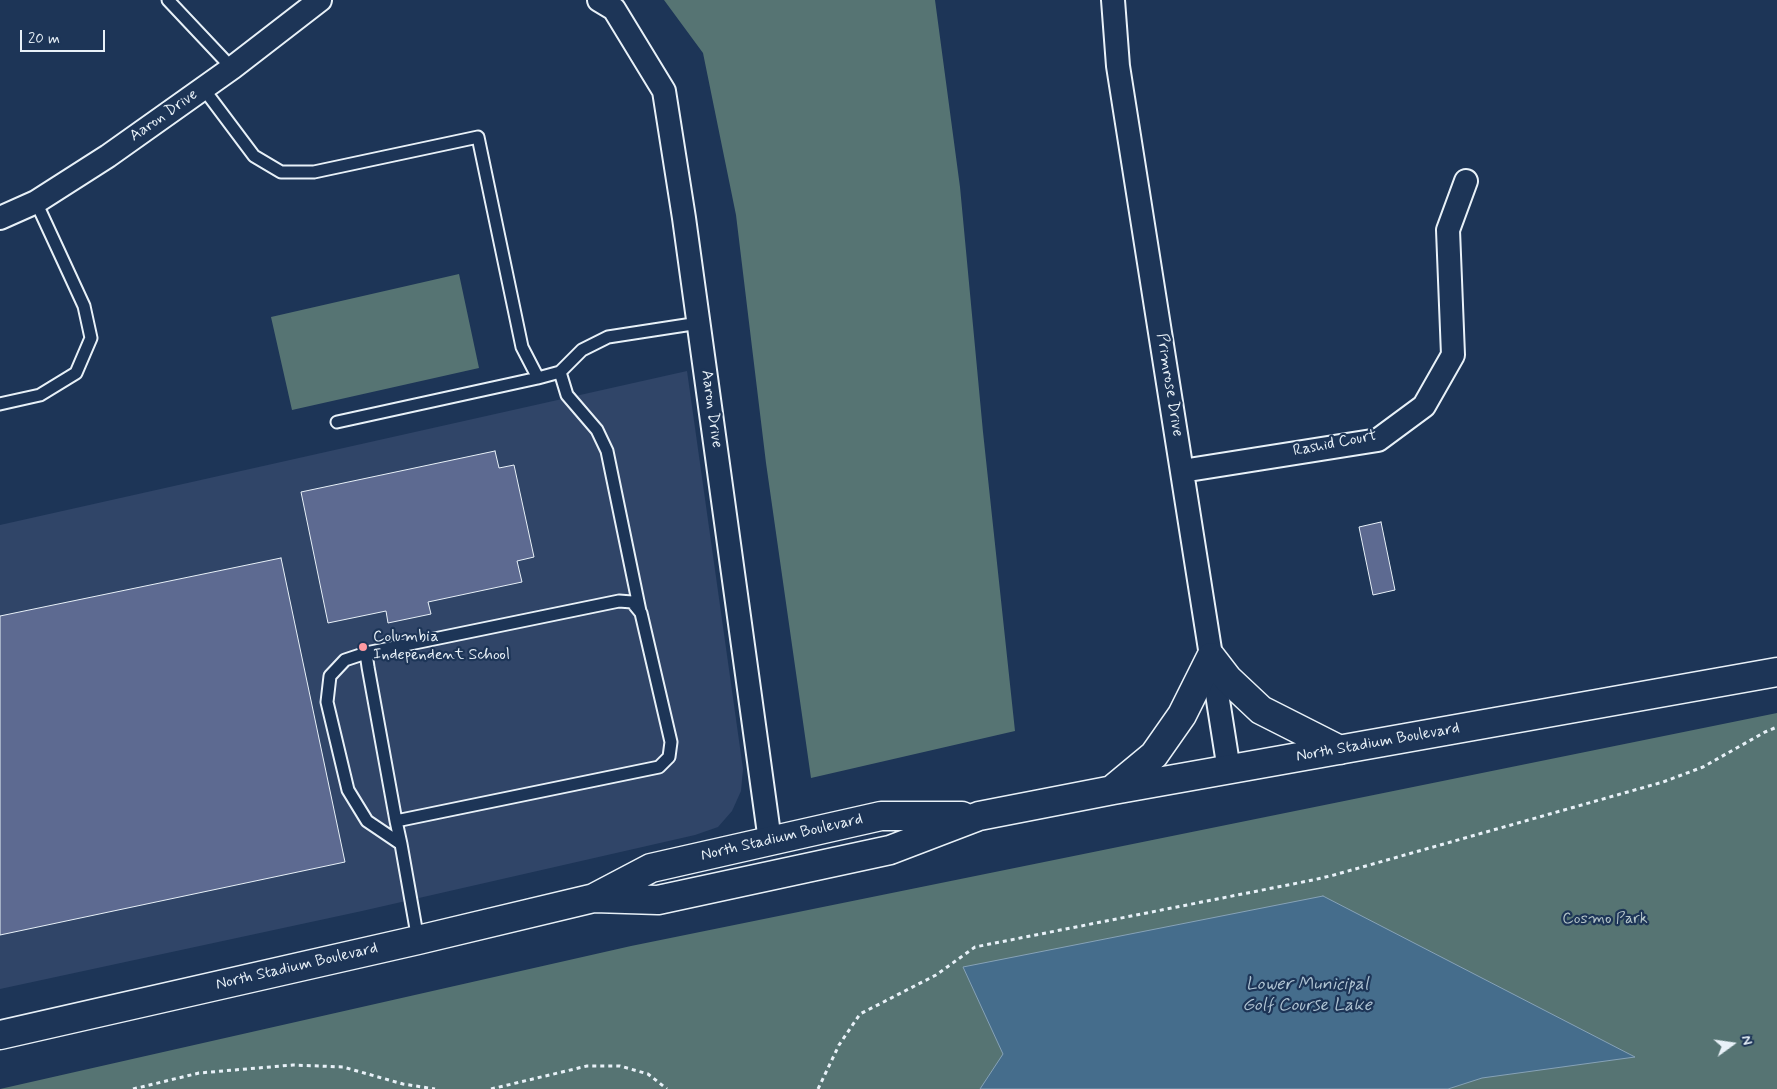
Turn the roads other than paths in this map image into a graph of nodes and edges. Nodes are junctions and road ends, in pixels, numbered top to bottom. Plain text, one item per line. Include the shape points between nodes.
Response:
1 (168, 0) edge
2 (320, 0) edge
3 (599, 0) edge
4 (1113, 0) edge
5 (232, 68) junction
6 (203, 88) junction
7 (1466, 181) dead end
8 (36, 202) junction
9 (0, 218) edge
10 (699, 323) junction
11 (560, 372) junction
12 (538, 378) junction
13 (0, 404) edge
14 (337, 422) dead end
15 (1182, 470) junction
16 (641, 613) junction
17 (366, 653) junction
18 (1211, 657) junction
19 (1777, 672) edge
20 (1340, 750) junction
21 (1229, 770) junction
22 (1113, 790) junction
23 (979, 816) junction
24 (396, 822) junction
25 (770, 841) junction
26 (400, 844) junction
27 (594, 898) junction
28 (418, 940) junction
29 (0, 1035) edge

1 - 5 lane
2 - 5 street, Aaron Drive
3 - 10 street, Aaron Drive via 614,9 664,91
4 - 15 street, Primrose Drive via 1118,66
5 - 6 street, Aaron Drive
6 - 8 street, Aaron Drive via 108,156
6 - 12 lane via 254,156 281,172 314,172 478,137 522,347
7 - 15 street, Rashid Court via 1448,230 1454,355 1424,406 1378,440
8 - 9 street, Aaron Drive
8 - 13 lane via 84,306 91,338 76,373 40,395
10 - 11 lane via 608,337 582,350
10 - 25 street, Aaron Drive
11 - 12 lane
11 - 16 lane via 567,395 596,430 607,451
12 - 14 lane
15 - 18 street, Primrose Drive
16 - 17 lane via 632,602 619,600
16 - 24 lane via 671,742 669,757 659,767
17 - 24 lane
17 - 26 lane via 346,660 330,676 327,702 348,790 366,821
18 - 20 main road via 1228,679 1261,710
18 - 21 street, Primrose Drive
18 - 22 main road via 1182,715 1154,755
19 - 20 main road, North Stadium Boulevard
20 - 21 main road, North Stadium Boulevard
21 - 22 main road, North Stadium Boulevard
22 - 23 main road, North Stadium Boulevard
23 - 25 main road, North Stadium Boulevard via 881,816
23 - 27 main road, North Stadium Boulevard via 890,850 658,900
24 - 26 lane
25 - 27 main road, North Stadium Boulevard via 651,868
26 - 28 lane
27 - 28 main road, North Stadium Boulevard
28 - 29 main road, North Stadium Boulevard

